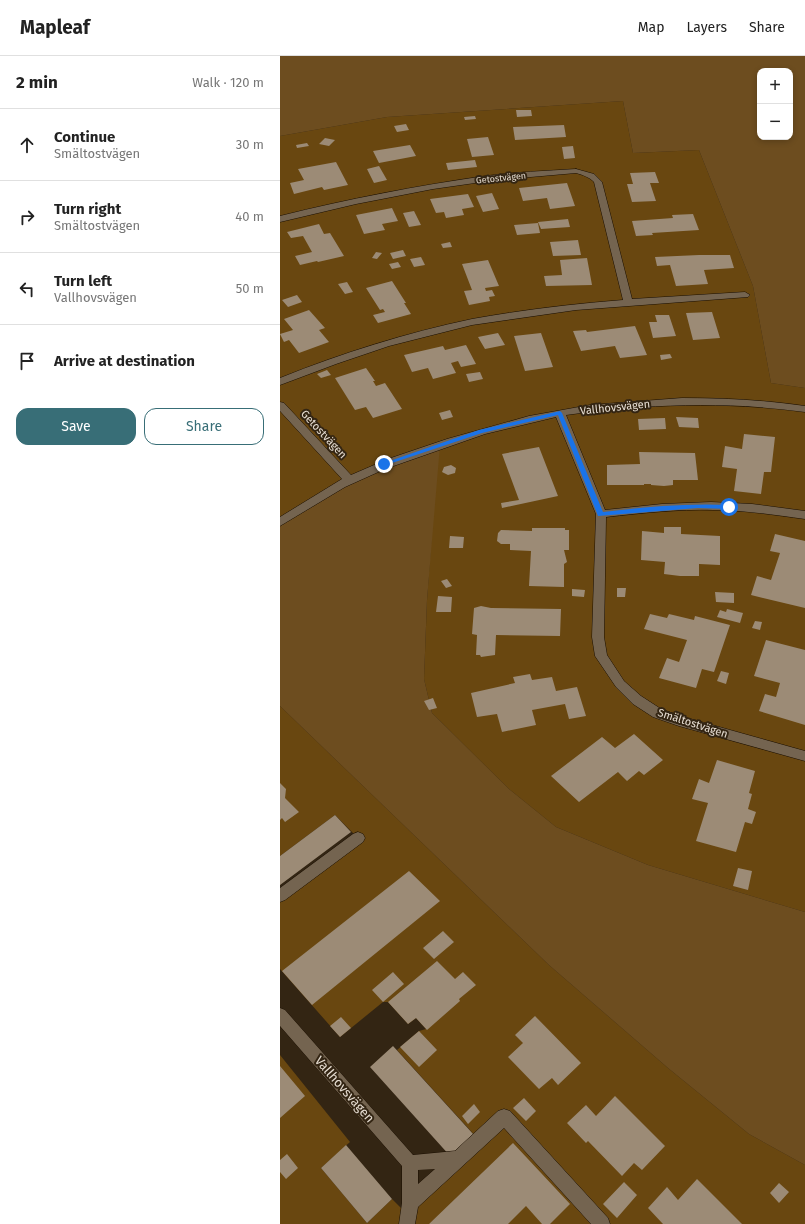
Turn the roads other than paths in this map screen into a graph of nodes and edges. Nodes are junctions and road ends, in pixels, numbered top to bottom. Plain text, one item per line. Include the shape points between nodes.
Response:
1 (280, 219) edge
2 (745, 295) dead end
3 (628, 302) junction
4 (280, 382) edge
5 (280, 405) edge
6 (805, 409) edge
7 (560, 413) junction
8 (349, 480) junction
9 (601, 514) junction
10 (805, 515) edge
11 (280, 522) edge
12 (805, 756) edge
13 (358, 838) dead end
14 (280, 896) edge
15 (280, 1015) edge
16 (458, 1159) junction
17 (410, 1163) junction
18 (410, 1203) junction
19 (407, 1224) edge
20 (602, 1224) edge

1 - 3 street, Getostvägen via 374,198 480,180 576,171 586,173 598,182
2 - 3 street
3 - 4 street via 561,308 421,334 351,355
5 - 8 street, Getostvägen
6 - 7 street, Vallhovsvägen via 726,402 666,402
7 - 8 street, Vallhovsvägen via 481,432 384,464
7 - 9 street, Smältostvägen
8 - 11 street, Vallhovsvägen
9 - 10 street via 698,506
9 - 12 street, Smältostvägen via 598,637 601,656 620,684 637,700 657,713
13 - 14 street
15 - 17 street, Vallhovsvägen
16 - 17 street
16 - 18 street
16 - 20 street via 504,1117
17 - 18 street
18 - 19 street

